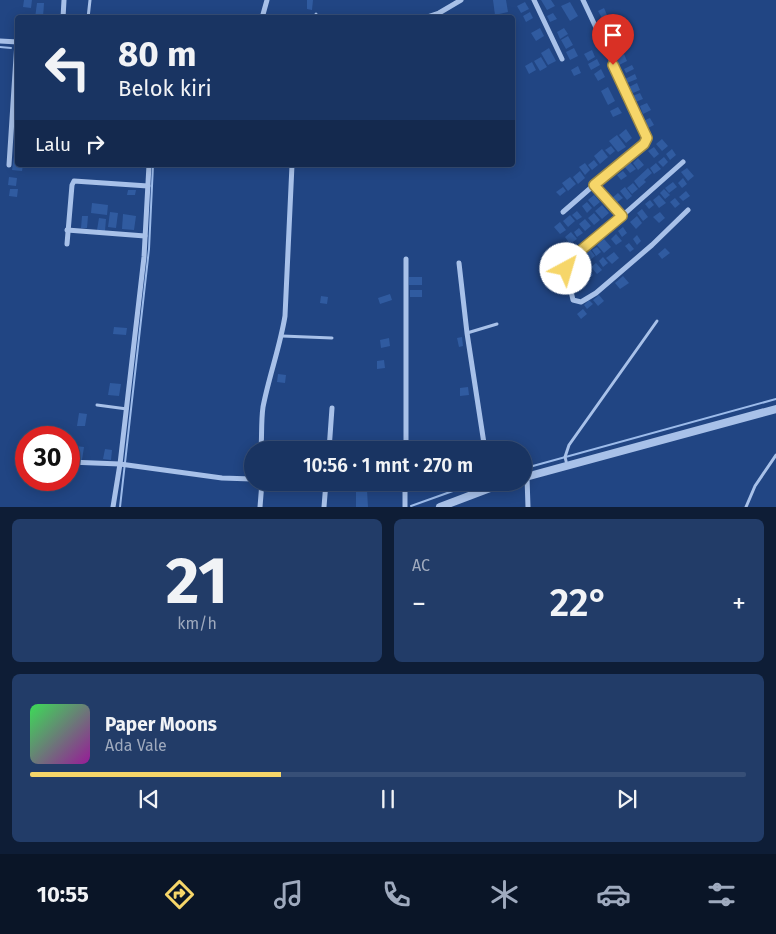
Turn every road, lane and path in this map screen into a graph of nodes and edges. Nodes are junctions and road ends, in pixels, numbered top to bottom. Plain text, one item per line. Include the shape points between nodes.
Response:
1 (64, 0) edge
2 (90, 0) edge
3 (266, 0) edge
4 (461, 0) edge
5 (534, 0) edge
6 (583, 0) edge
7 (63, 15) edge
8 (88, 15) edge
9 (263, 15) edge
10 (432, 15) edge
11 (0, 41) edge
12 (15, 42) edge
13 (562, 59) dead end
14 (15, 73) edge
15 (683, 162) dead end
16 (9, 165) dead end
17 (149, 167) edge
18 (292, 167) edge
19 (594, 185) junction
20 (148, 186) junction
21 (688, 210) dead end
22 (563, 212) dead end
23 (622, 216) junction
24 (68, 230) junction
25 (146, 236) junction
26 (67, 244) dead end
27 (406, 259) dead end
28 (459, 263) dead end
29 (657, 321) dead end
30 (497, 324) dead end
31 (467, 333) junction
32 (282, 336) junction
33 (332, 338) dead end
34 (97, 405) dead end
35 (332, 408) dead end
36 (127, 409) junction
37 (776, 409) edge
38 (262, 441) edge
39 (329, 441) edge
40 (406, 441) edge
41 (484, 441) edge
42 (776, 455) edge
43 (80, 462) edge
44 (120, 464) junction
45 (567, 466) junction
46 (532, 475) edge
47 (244, 479) edge
48 (261, 491) edge
49 (325, 491) edge
50 (406, 491) edge
51 (475, 491) edge
52 (526, 491) edge
53 (405, 505) edge
54 (113, 506) edge
55 (260, 506) edge
56 (324, 506) edge
57 (440, 506) edge
58 (528, 506) edge
59 (746, 506) edge

1 - 7 street
2 - 8 lane
3 - 9 street
4 - 10 street
5 - 13 street
6 - 19 street via 647,136 644,144
11 - 12 street
14 - 16 street
15 - 23 street
17 - 20 street
18 - 32 street
19 - 22 street
19 - 23 street
20 - 24 street via 74,181
20 - 25 street
21 - 23 street via 600,289 586,300 575,302 570,293 567,263
24 - 25 street
24 - 26 street
25 - 36 street
27 - 40 street
28 - 31 street
29 - 45 lane via 566,452
30 - 31 lane
31 - 41 street
32 - 33 lane
32 - 38 street via 263,409
34 - 36 lane
35 - 39 street
36 - 44 street
37 - 45 street
42 - 59 lane
43 - 44 street
44 - 47 street
44 - 54 street
45 - 46 street
48 - 55 street
49 - 56 street
50 - 53 street
51 - 57 street
52 - 58 street

